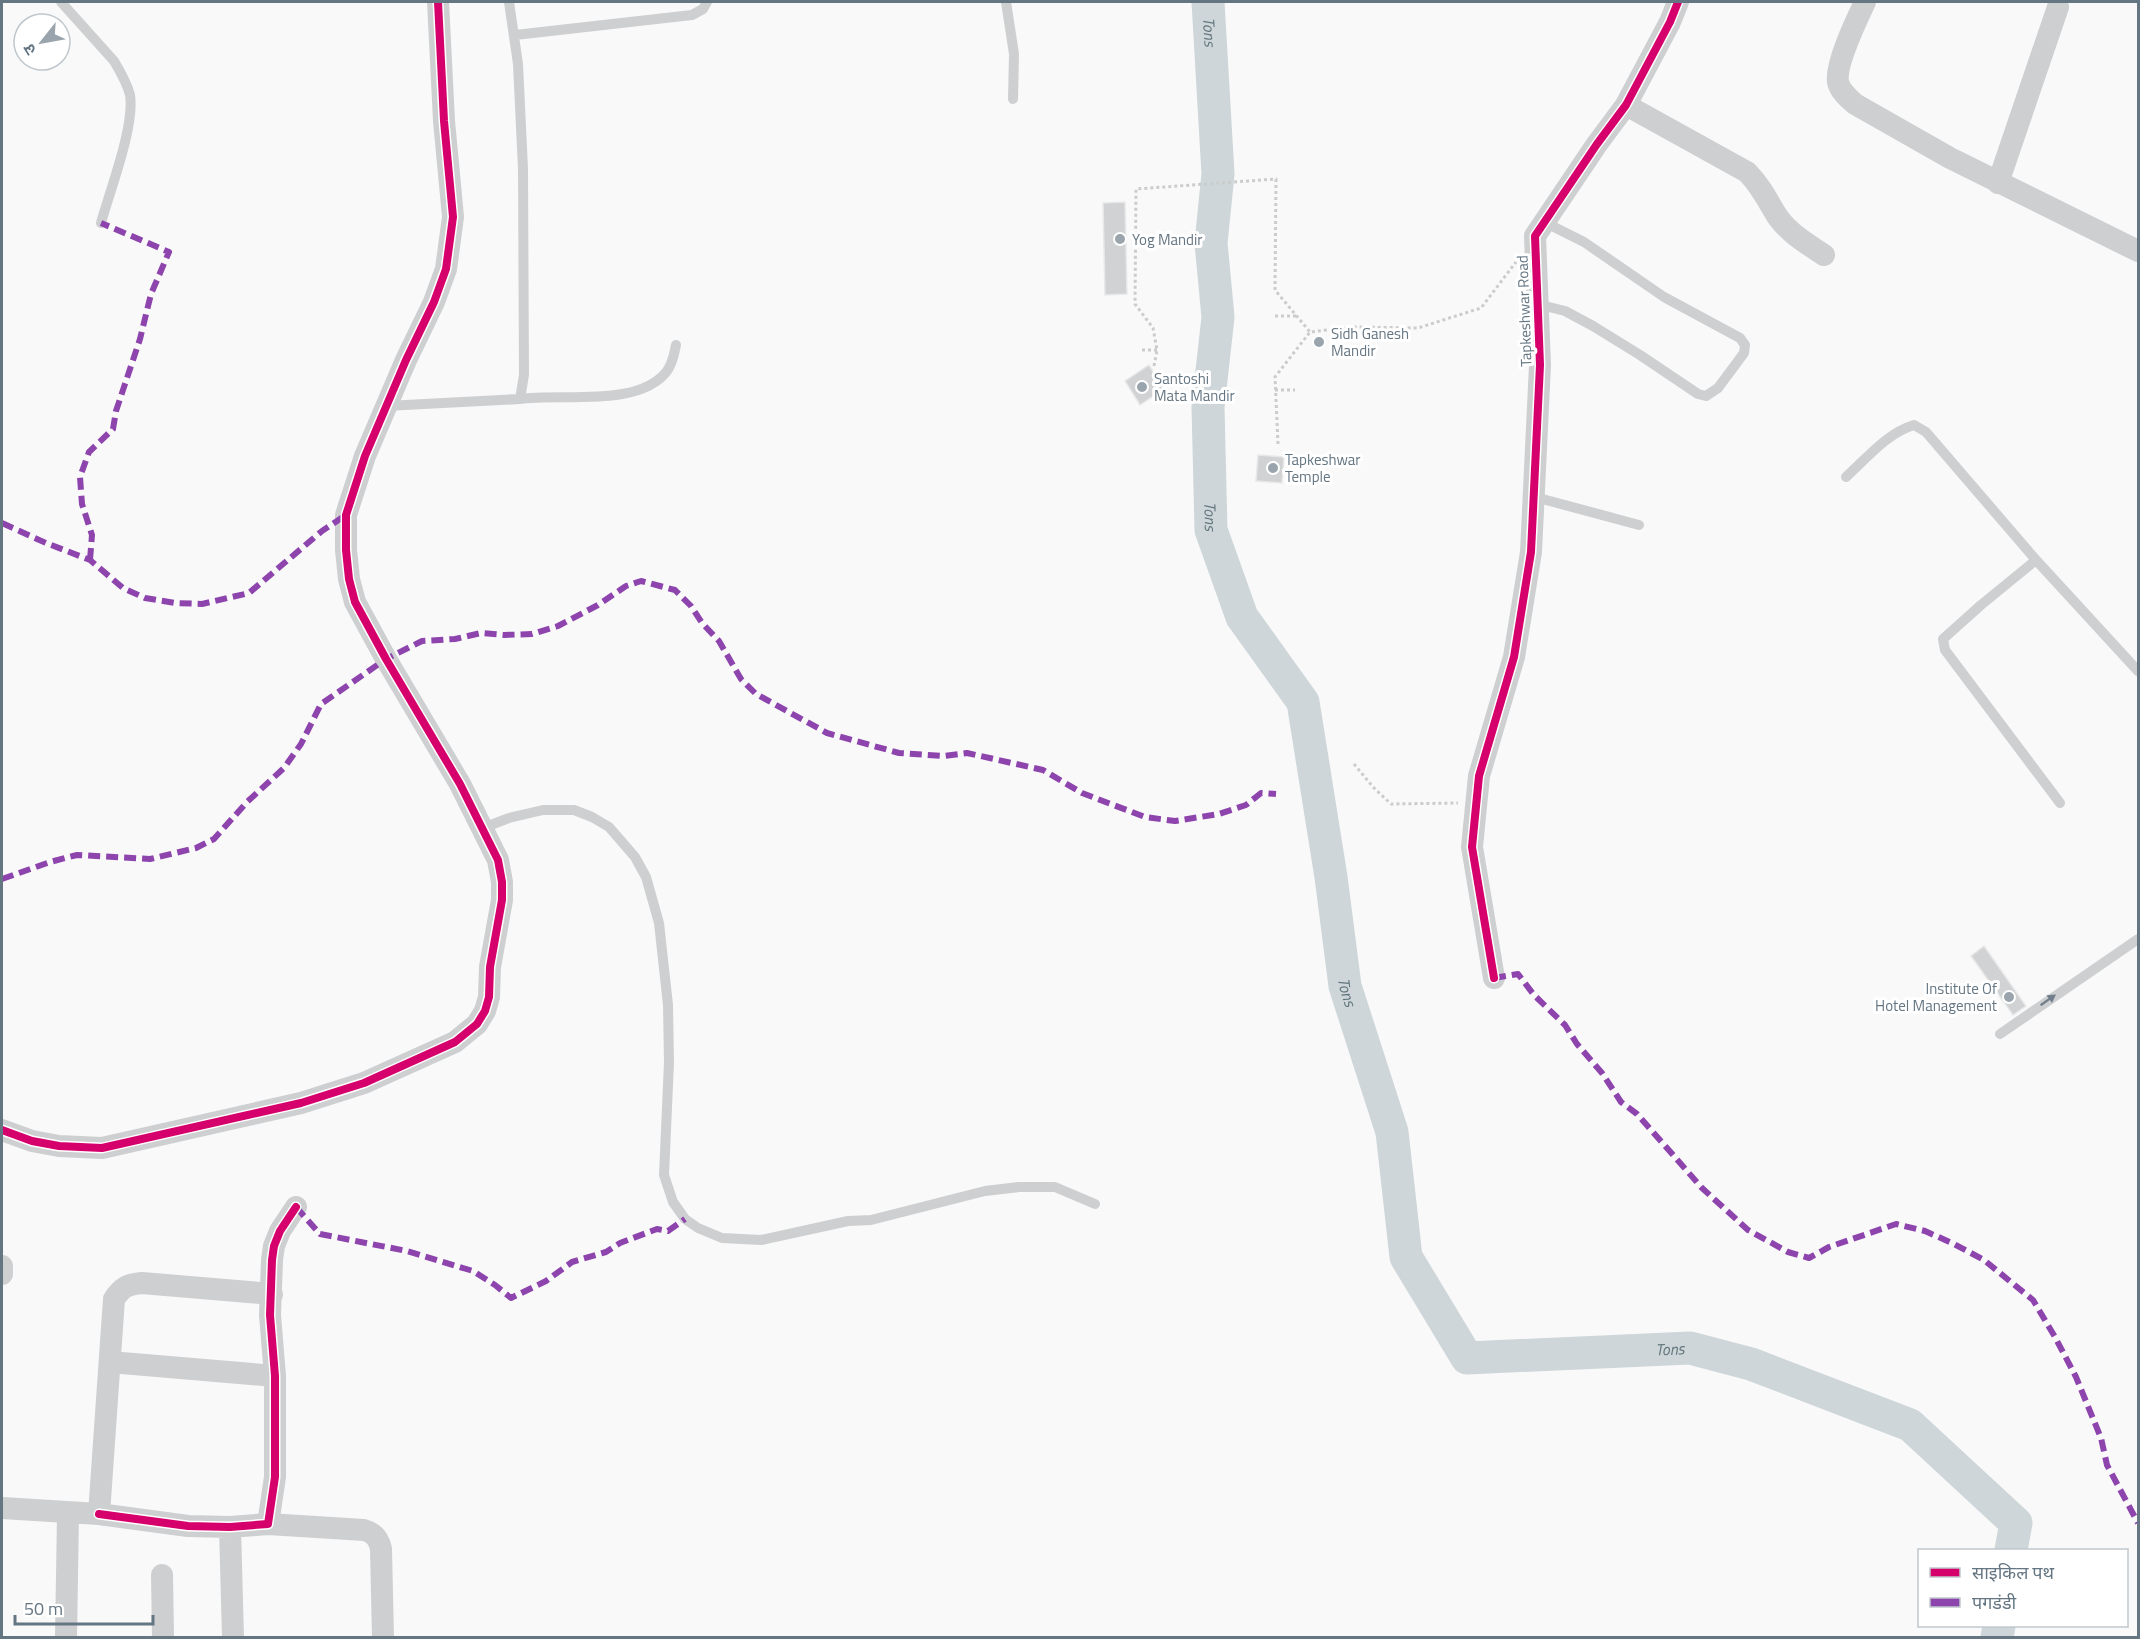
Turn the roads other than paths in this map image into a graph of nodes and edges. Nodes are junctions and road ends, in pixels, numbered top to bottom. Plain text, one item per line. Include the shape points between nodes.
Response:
1 (61, 2) edge
2 (438, 2) edge
3 (509, 2) edge
4 (707, 2) edge
5 (1006, 2) edge
6 (1678, 2) edge
7 (1865, 2) edge
8 (2058, 7) dead end
9 (515, 35) junction
10 (1013, 99) dead end
11 (1626, 105) junction
12 (1998, 183) junction
13 (101, 223) dead end
14 (1539, 229) junction
15 (2139, 251) edge
16 (1824, 255) dead end
17 (1537, 304) junction
18 (675, 345) dead end
19 (520, 399) junction
20 (386, 406) junction
21 (1846, 477) dead end
22 (1535, 498) junction
23 (1639, 525) dead end
24 (2036, 560) junction
25 (2139, 671) edge
26 (2060, 803) dead end
27 (483, 828) junction
28 (2139, 939) edge
29 (1494, 978) dead end
30 (2000, 1034) dead end
31 (2, 1130) edge
32 (1095, 1204) dead end
33 (296, 1208) dead end
34 (2, 1266) edge
35 (2, 1275) edge
36 (272, 1294) junction
37 (110, 1362) junction
38 (275, 1376) junction
39 (2, 1508) edge
40 (68, 1514) junction
41 (99, 1514) junction
42 (268, 1524) junction
43 (230, 1527) junction
44 (162, 1575) dead end
45 (66, 1638) edge
46 (163, 1638) edge
47 (233, 1638) edge
48 (383, 1638) edge

1 - 13 lane via 114,61 129,94 126,135
2 - 20 street via 452,227 446,269 434,302
3 - 9 lane
4 - 9 lane via 692,15
5 - 10 lane via 1014,54
6 - 11 street
7 - 12 street via 1838,69 1838,82 1844,94 1855,104
8 - 12 street
9 - 19 lane via 524,220 524,375
11 - 14 street
11 - 16 street via 1747,172 1787,228
12 - 15 street
14 - 17 street, Tapkeshwar Road
14 - 17 lane via 1584,242 1664,297 1740,338 1745,345 1744,353 1718,388 1706,396 1593,326 1565,311
17 - 22 street, Tapkeshwar Road via 1540,365
18 - 19 lane via 668,371 648,388 624,395
19 - 20 lane
20 - 27 street via 346,515 349,579 355,602
21 - 24 lane via 1903,428 1914,425 1926,432
22 - 23 lane
22 - 29 street, Tapkeshwar Road via 1531,552 1514,657 1479,776 1472,847
24 - 25 lane
24 - 26 lane via 1943,639 1945,650
27 - 31 street via 498,860 502,900 485,1011 477,1024 455,1042 364,1083 301,1102 102,1148 59,1146
27 - 32 lane via 543,810 574,810 609,827 636,857 659,923 668,1005 664,1175 673,1203 698,1228 722,1238 761,1240 1019,1187 1055,1187
30 -> 28 lane
33 - 36 street via 274,1246
34 - 35 street
36 - 37 street via 129,1284 114,1299
36 - 38 street
37 - 38 street
37 - 41 street
38 - 42 street via 274,1477
39 - 40 street
40 - 41 street
40 - 45 street
41 - 43 street via 188,1526
42 - 43 street
42 - 48 street via 353,1529 370,1532 378,1539
43 - 47 street
44 - 46 street

